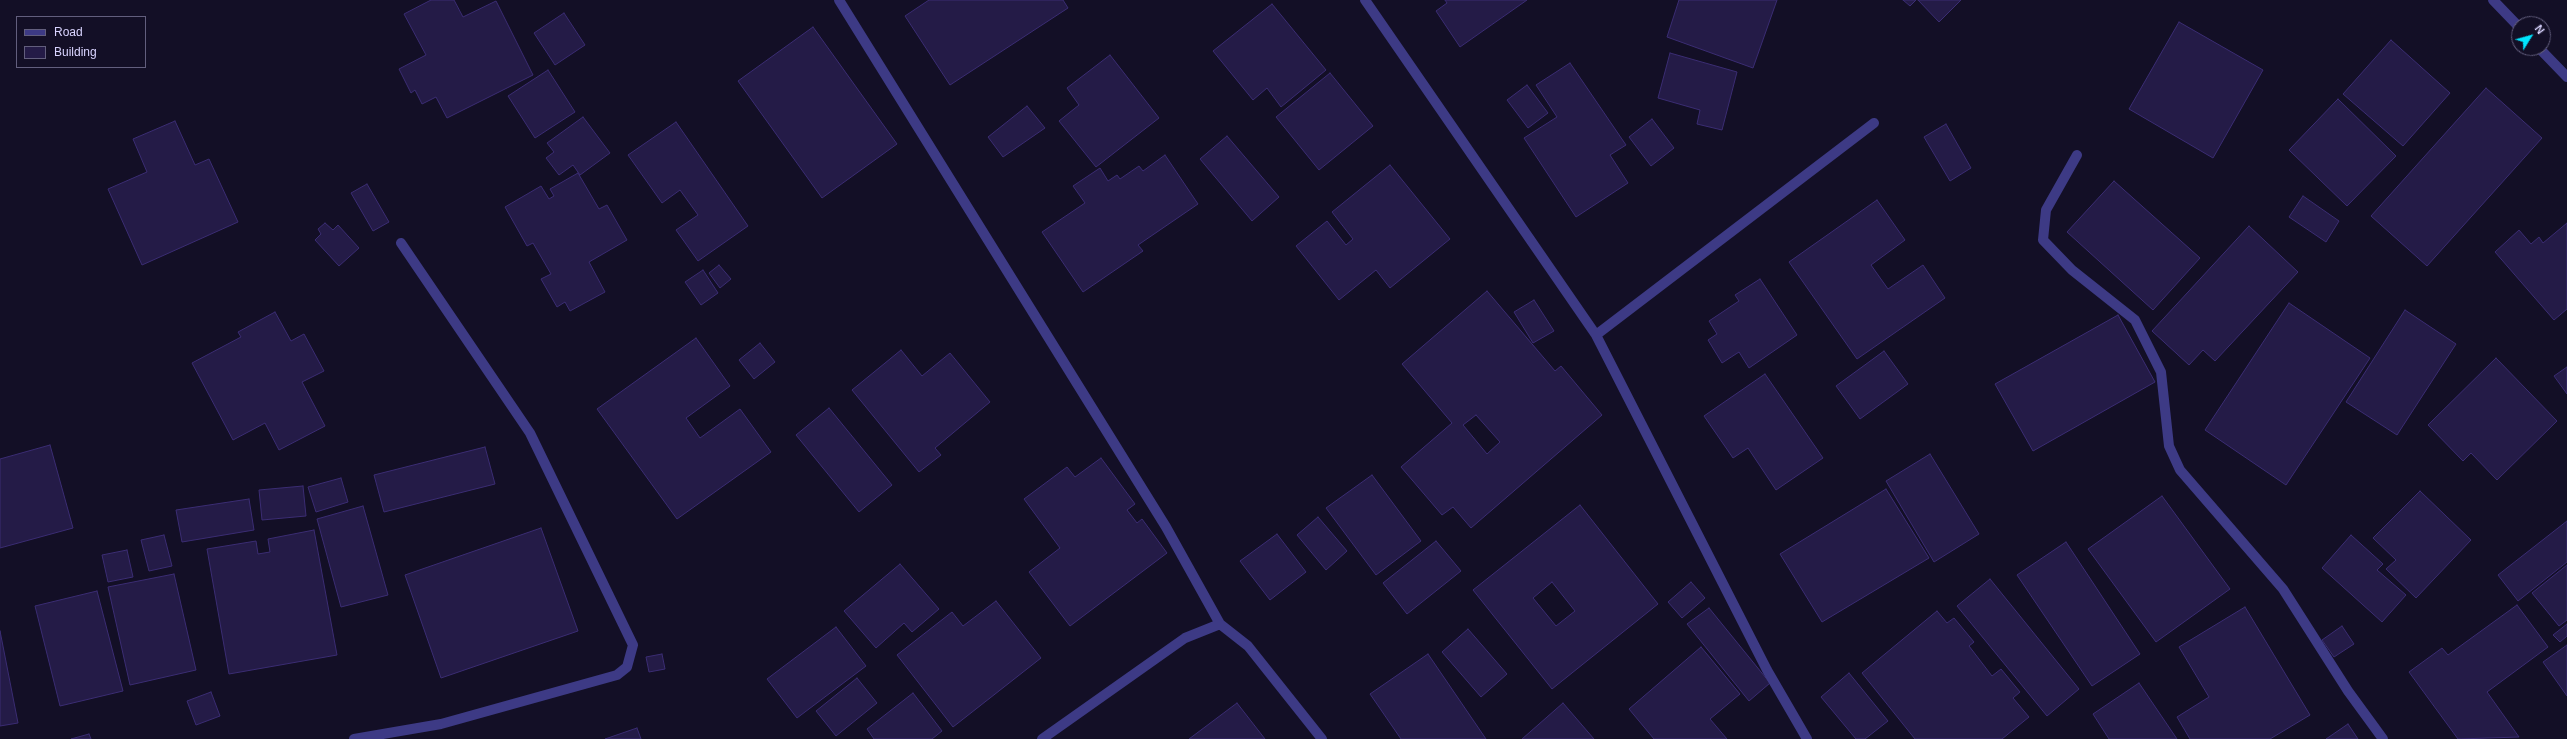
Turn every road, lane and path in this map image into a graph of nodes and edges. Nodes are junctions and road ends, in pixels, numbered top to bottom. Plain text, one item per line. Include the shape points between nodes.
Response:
1 (839, 0) edge
2 (1365, 0) edge
3 (2493, 0) edge
4 (2511, 19) edge
5 (2546, 56) edge
6 (2567, 78) edge
7 (1874, 123) dead end
8 (2077, 155) dead end
9 (401, 242) dead end
10 (1596, 335) junction
11 (1220, 624) junction
12 (354, 739) edge
13 (1042, 739) edge
14 (1322, 739) edge
15 (1807, 739) edge
16 (2383, 739) edge

1 - 11 street via 1166,527
2 - 10 street
3 - 4 street
5 - 6 street
7 - 10 street
8 - 16 street via 2046,210 2043,240 2072,270 2135,320 2161,372 2169,446 2180,470 2283,589 2348,691
9 - 12 street via 530,433 633,645 632,657 627,667 617,675 442,724
10 - 15 street via 1767,670
11 - 13 street via 1185,638
11 - 14 street via 1248,646

